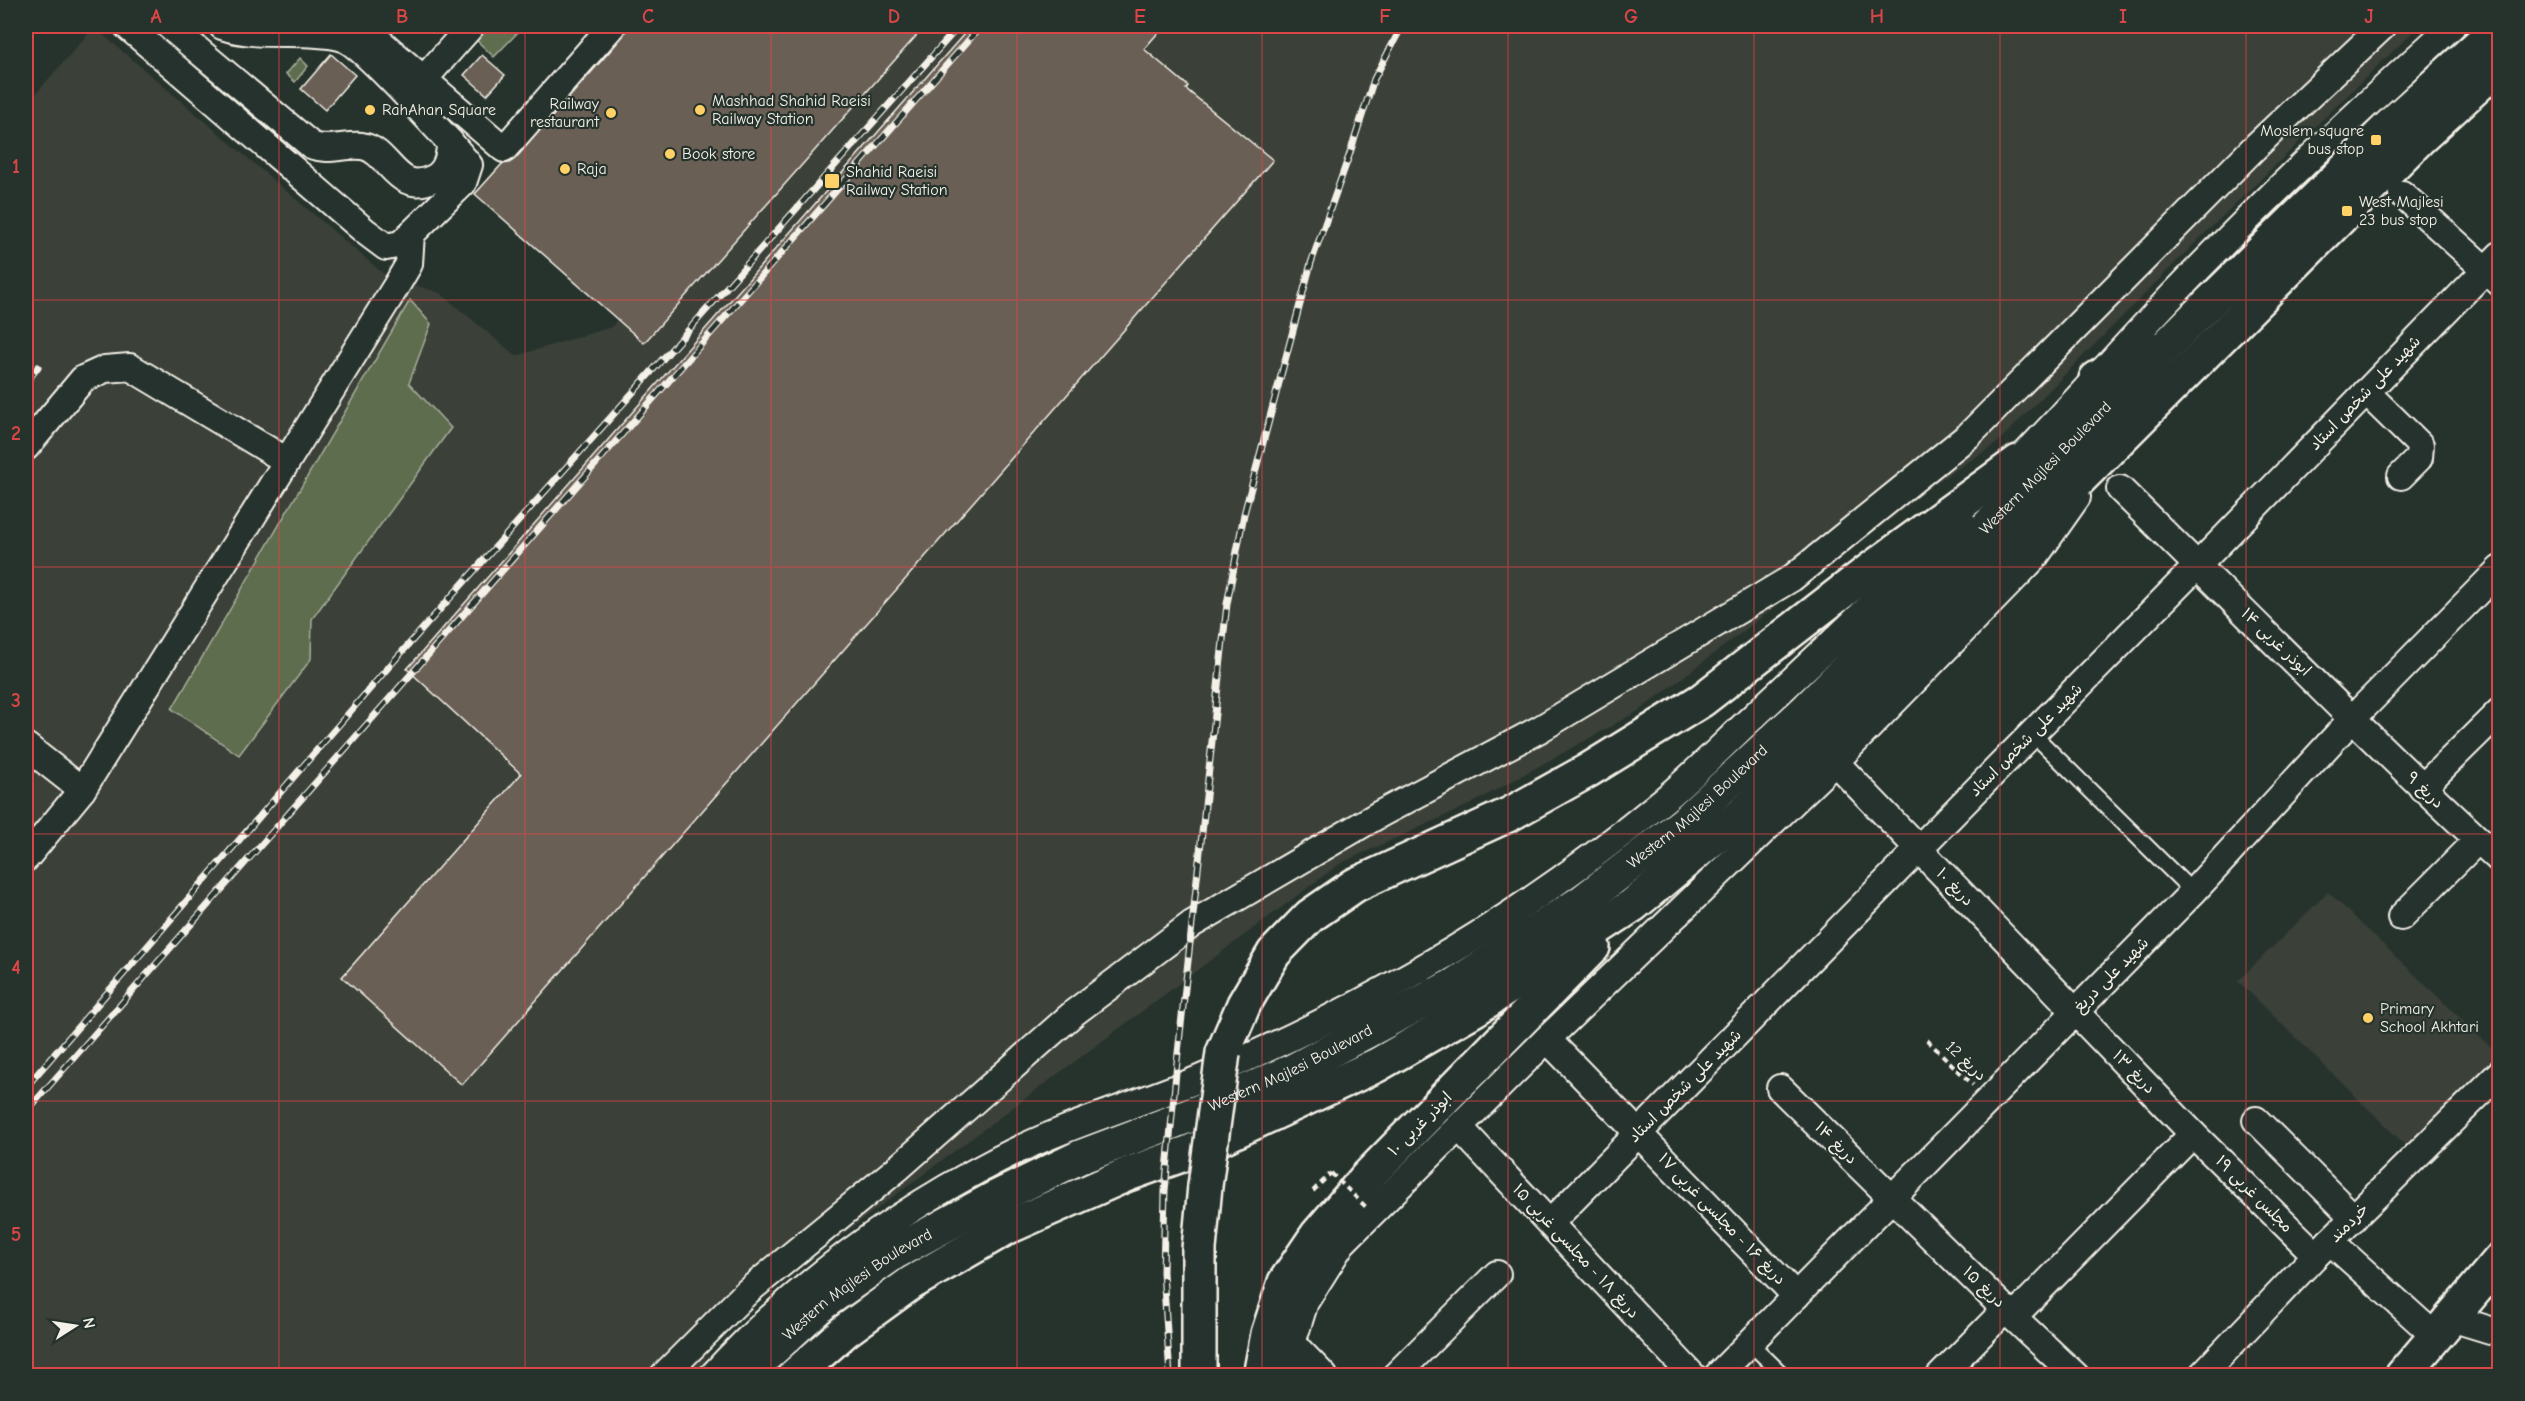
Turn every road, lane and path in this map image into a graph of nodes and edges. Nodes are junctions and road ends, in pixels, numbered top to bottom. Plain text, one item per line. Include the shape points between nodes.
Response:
1 (127, 26) edge
2 (169, 26) edge
3 (222, 26) edge
4 (362, 26) edge
5 (471, 26) edge
6 (612, 26) edge
7 (2383, 26) edge
8 (2452, 26) edge
9 (2499, 26) edge
10 (2499, 65) edge
11 (424, 79) junction
12 (450, 142) junction
13 (2402, 194) dead end
14 (411, 234) junction
15 (2495, 269) edge
16 (2201, 311) junction
17 (2096, 380) junction
18 (2366, 392) junction
19 (26, 447) edge
20 (2111, 448) junction
21 (286, 461) junction
22 (2018, 462) junction
23 (2401, 476) dead end
24 (2120, 489) dead end
25 (2198, 565) junction
26 (2499, 569) edge
27 (1859, 656) junction
28 (2499, 711) edge
29 (2354, 718) junction
30 (2032, 734) junction
31 (26, 746) edge
32 (1835, 762) junction
33 (2421, 788) junction
34 (82, 790) junction
35 (2478, 840) junction
36 (1919, 849) junction
37 (26, 858) edge
38 (2499, 860) edge
39 (2193, 892) junction
40 (1633, 905) junction
41 (2401, 917) dead end
42 (2075, 1011) junction
43 (1548, 1039) junction
44 (1927, 1040) dead end
45 (2499, 1073) edge
46 (1780, 1088) dead end
47 (1989, 1100) junction
48 (2256, 1120) dead end
49 (1459, 1127) junction
50 (1638, 1133) junction
51 (2193, 1134) junction
52 (1313, 1191) dead end
53 (1892, 1199) junction
54 (1366, 1207) dead end
55 (2354, 1218) junction
56 (1550, 1223) junction
57 (2323, 1248) junction
58 (2499, 1260) edge
59 (1497, 1274) dead end
60 (1796, 1296) junction
61 (2010, 1313) junction
62 (2443, 1327) junction
63 (2499, 1333) edge
64 (1749, 1342) junction
65 (1292, 1343) junction
66 (2412, 1372) edge
67 (663, 1376) edge
68 (712, 1376) edge
69 (743, 1376) edge
70 (794, 1376) edge
71 (1199, 1376) edge
72 (1260, 1376) edge
73 (1288, 1376) edge
74 (1324, 1376) edge
75 (1395, 1376) edge
76 (1693, 1376) edge
77 (1717, 1376) edge
78 (1784, 1376) edge
79 (1940, 1376) edge
80 (2076, 1376) edge
81 (2201, 1376) edge

1 - 14 street via 377,242 386,247 401,244
2 - 12 street via 311,145 364,146 408,182 418,183 445,168
3 - 12 street via 252,32 343,38 363,53
4 - 11 street
5 - 11 street
6 - 11 street via 504,149
7 - 67 street via 2254,148 1968,435 1792,578 1540,729 1380,814 1192,924 1075,1012 898,1168 747,1292
8 - 17 street via 2376,95 2180,288
9 - 16 main road, Western Majlesi Boulevard via 2398,118
10 - 20 main road, Western Majlesi Boulevard via 2419,139
12 - 14 street via 469,165 464,183
13 - 15 street
14 - 21 street via 409,264
15 - 18 street, شهید علی شخص استاد
16 - 17 main road
16 - 27 main road, Western Majlesi Boulevard
17 - 22 street
18 - 23 street via 2420,445 2419,458
18 - 25 street, شهید علی شخص استاد
19 - 21 street via 83,379 105,369 130,367
20 - 32 street via 2034,558
20 - 40 main road, Western Majlesi Boulevard via 1740,816
21 - 34 street
22 - 27 main road
22 - 68 street via 1675,790 1576,867 1421,969 1338,1014 1197,1079 1002,1157 936,1194 872,1235 796,1294
22 - 71 main road, bridge via 1702,700 1510,814 1355,885 1310,916 1274,953 1244,1004 1223,1053 1199,1249
24 - 25 street, ابوذر غربی ۱۴
25 - 29 street, ابوذر غربی ۱۴
25 - 30 street, شهید علی شخص استاد
26 - 29 street, شهید علی دریغ
27 - 69 main road, Western Majlesi Boulevard via 1684,823 1583,901 1464,978 1292,1071 1080,1157 894,1253 824,1303
28 - 33 street
29 - 33 street, دریغ ۹
29 - 39 street, شهید علی دریغ
30 - 36 street, شهید علی شخص استاد
30 - 39 lane
31 - 34 street
32 - 36 street, دریغ ۱۰
32 - 43 street
33 - 35 street, دریغ ۹
34 - 37 street
35 - 38 street, دریغ ۹
35 - 41 street
36 - 42 street, دریغ ۱۰
36 - 50 street, شهید علی شخص استاد
39 - 42 street, شهید علی دریغ
40 - 70 main road, Western Majlesi Boulevard via 1475,1009 1377,1065 1190,1152 1128,1174 1006,1228 911,1283 845,1331
40 - 72 main road, ابوذر غربی ۱۰ via 1367,1177 1317,1235 1285,1282 1268,1334
42 - 47 street, شهید علی دریغ
42 - 51 street, دریغ ۱۳
43 - 49 street
43 - 50 street, دریغ ۱۶ - مجلسی غربی ۱۷
44 - 47 path, دریغ 12
45 - 55 street, خردمند
46 - 53 street, دریغ ۱۴
47 - 53 street, شهید علی دریغ
48 - 55 street
49 - 56 street, دریغ ۱۸ - مجلسی غربی ۱۵
49 - 65 street via 1342,1243 1305,1302
50 - 56 street, شهید علی شخص استاد
50 - 60 street, دریغ ۱۶ - مجلسی غربی ۱۷
51 - 57 street, مجلس غربی ۱۹
51 - 61 street
52 - 54 path, bridge via 1331,1173
53 - 60 street, شهید علی دریغ
53 - 61 street, دریغ ۱۵
55 - 57 street, خردمند
56 - 76 street, دریغ ۱۸ - مجلسی غربی ۱۵
57 - 62 street, مجلس غربی ۱۹
57 - 81 street, خردمند
58 - 62 main road
59 - 75 street
60 - 64 street, شهید علی دریغ
61 - 79 street
61 - 80 street, دریغ ۱۵
62 - 63 street
62 - 66 main road
64 - 77 street, شهید علی دریغ
64 - 78 lane
65 - 73 street
65 - 74 street

